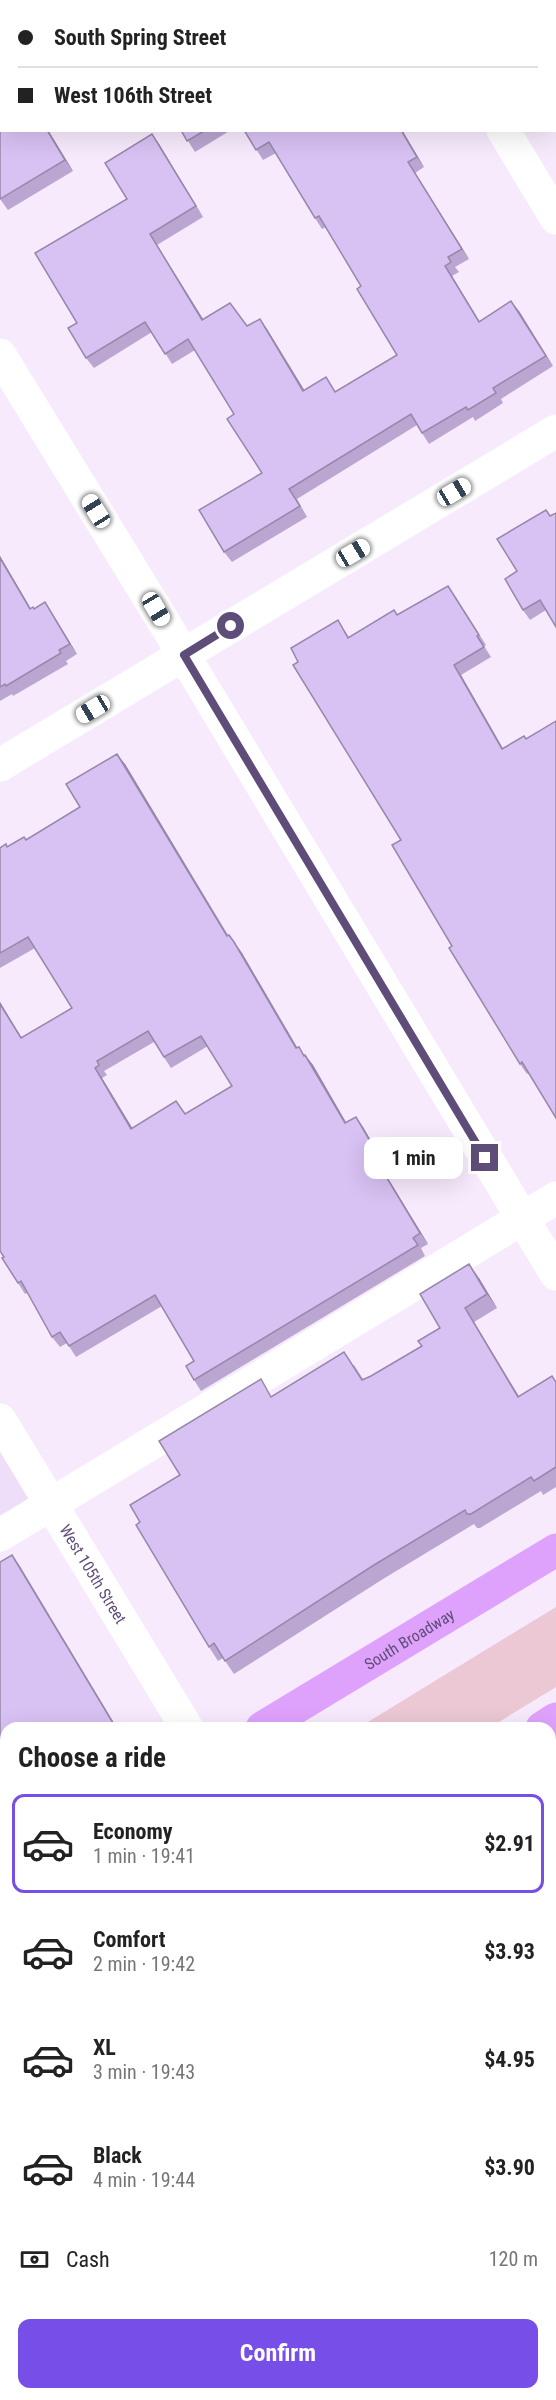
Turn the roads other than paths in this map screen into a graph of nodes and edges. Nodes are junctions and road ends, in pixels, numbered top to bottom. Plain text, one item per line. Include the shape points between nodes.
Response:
1 (504, 132) edge
2 (556, 218) edge
3 (0, 355) edge
4 (556, 431) edge
5 (184, 655) junction
6 (0, 765) edge
7 (556, 1198) edge
8 (522, 1218) junction
9 (556, 1274) edge
10 (0, 1420) edge
11 (51, 1504) junction
12 (0, 1535) edge
13 (556, 1550) edge
14 (183, 1722) edge
15 (272, 1722) edge

1 - 2 street
3 - 5 street
4 - 5 street
5 - 6 street
5 - 8 street
7 - 8 street
8 - 9 street
8 - 11 street
10 - 11 street, West 105th Street
11 - 12 street
11 - 14 street, West 105th Street
13 - 15 main road, South Broadway

